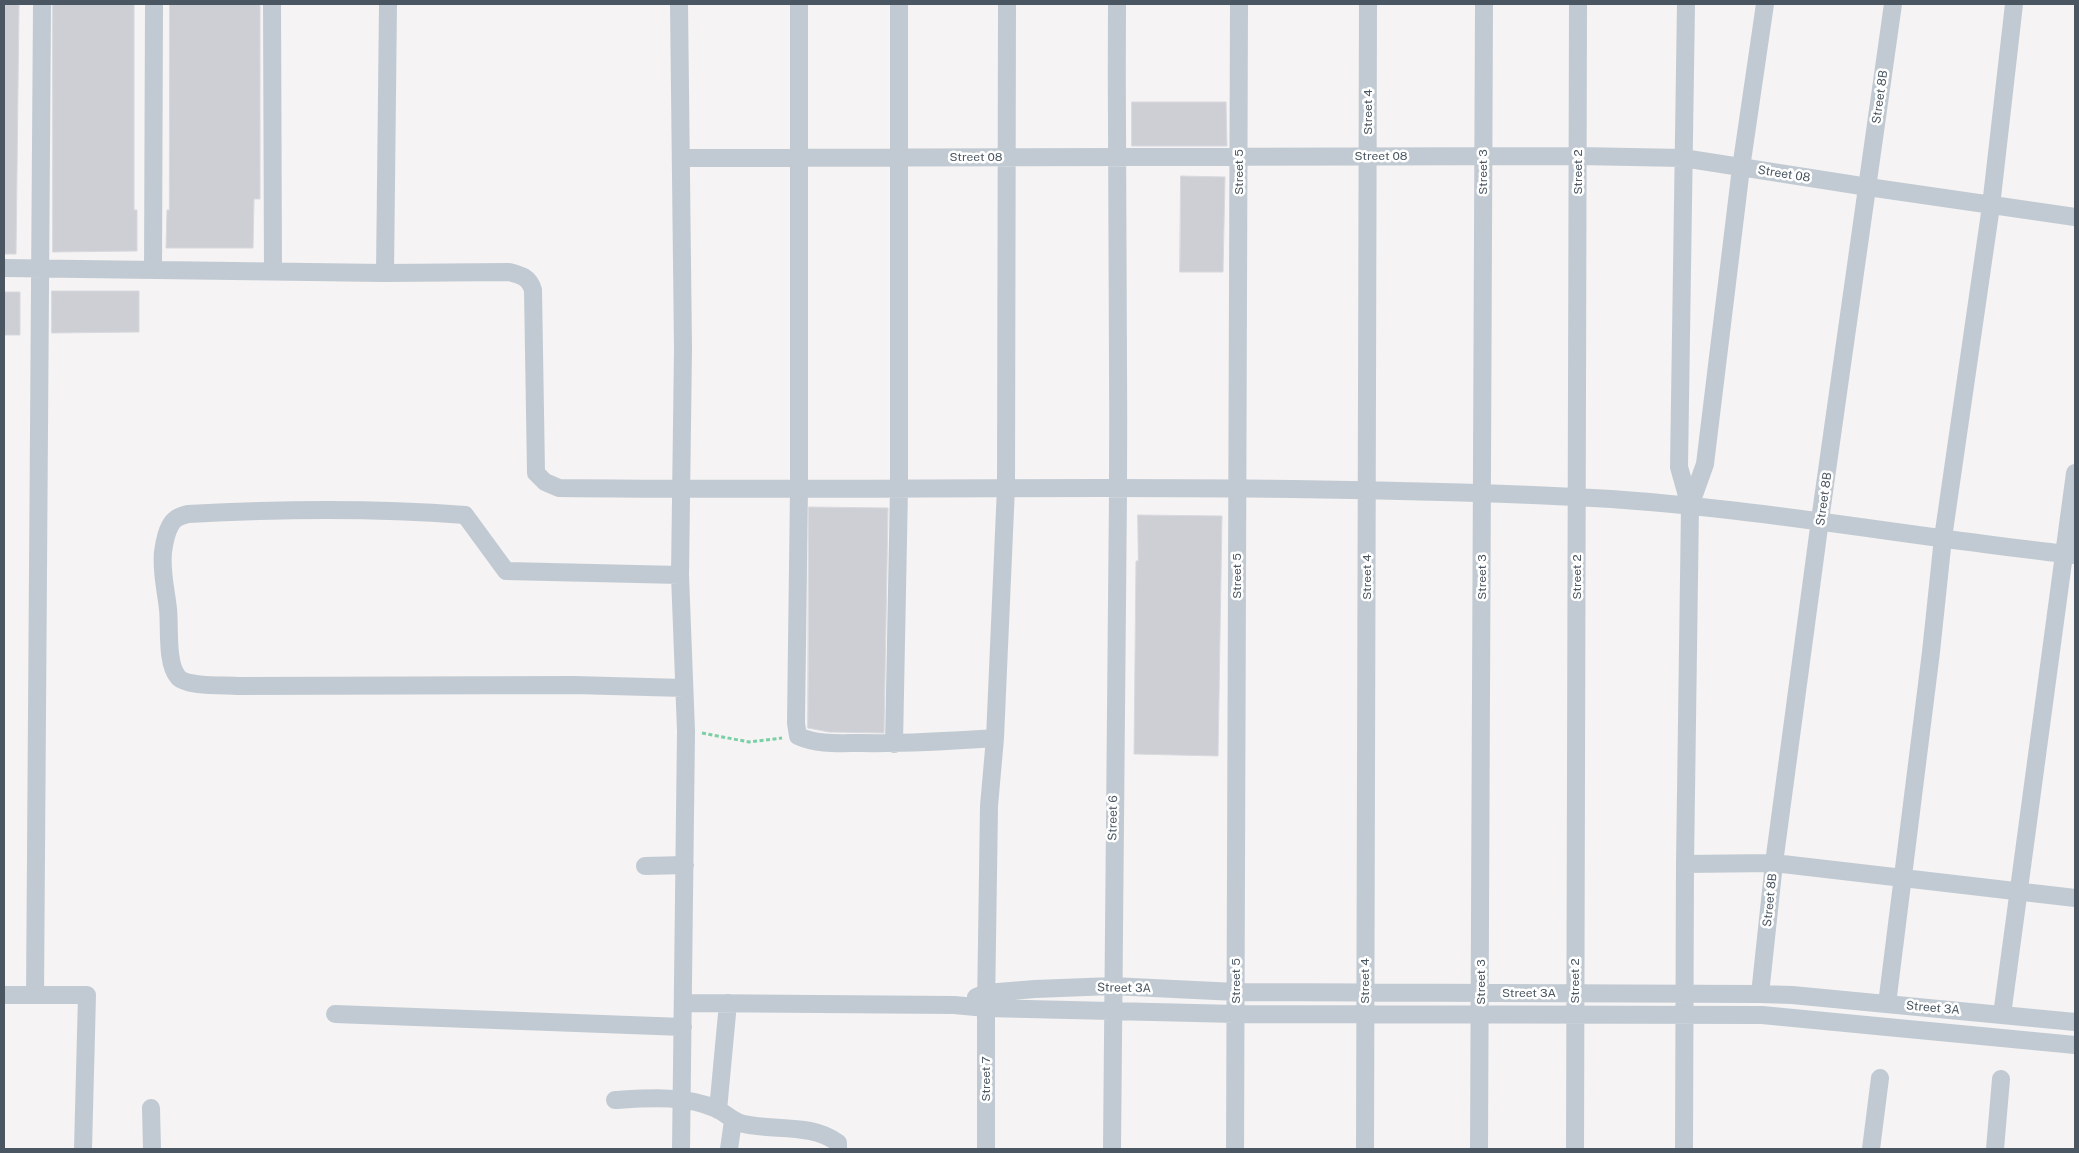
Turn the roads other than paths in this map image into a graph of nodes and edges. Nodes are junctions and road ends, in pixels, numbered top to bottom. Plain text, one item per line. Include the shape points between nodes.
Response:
1 (42, 4) edge
2 (154, 4) edge
3 (272, 4) edge
4 (388, 4) edge
5 (679, 4) edge
6 (799, 4) edge
7 (899, 4) edge
8 (1007, 4) edge
9 (1118, 4) edge
10 (1240, 4) edge
11 (1368, 4) edge
12 (1484, 4) edge
13 (1578, 4) edge
14 (1686, 4) edge
15 (1764, 4) edge
16 (1893, 4) edge
17 (2014, 4) edge
18 (1368, 156) junction
19 (1484, 156) junction
20 (1578, 156) junction
21 (899, 157) junction
22 (1007, 157) junction
23 (1116, 157) junction
24 (1239, 157) junction
25 (682, 158) junction
26 (799, 158) junction
27 (1684, 158) junction
28 (1741, 168) junction
29 (1868, 188) junction
30 (1990, 206) junction
31 (2075, 217) edge
32 (4, 268) edge
33 (40, 268) junction
34 (153, 270) junction
35 (272, 271) junction
36 (385, 273) junction
37 (2075, 473) edge
38 (1118, 487) junction
39 (800, 488) junction
40 (899, 488) junction
41 (1006, 488) junction
42 (680, 489) junction
43 (1238, 489) junction
44 (1367, 490) junction
45 (1482, 494) junction
46 (1577, 497) junction
47 (1690, 506) junction
48 (1820, 520) junction
49 (1943, 538) junction
50 (2070, 554) edge
51 (680, 575) junction
52 (684, 688) junction
53 (995, 738) junction
54 (894, 744) junction
55 (1774, 863) junction
56 (1685, 864) junction
57 (685, 865) junction
58 (645, 866) dead end
59 (1903, 878) junction
60 (2019, 892) junction
61 (2075, 898) edge
62 (1112, 986) junction
63 (1236, 992) junction
64 (1365, 993) junction
65 (1481, 993) junction
66 (1575, 993) junction
67 (1685, 993) junction
68 (1760, 994) junction
69 (4, 995) edge
70 (35, 995) junction
71 (1792, 995) junction
72 (986, 1001) junction
73 (684, 1002) junction
74 (1867, 1002) junction
75 (728, 1003) junction
76 (1887, 1004) junction
77 (1112, 1011) junction
78 (335, 1014) dead end
79 (1236, 1014) junction
80 (1365, 1014) junction
81 (1481, 1014) junction
82 (1994, 1014) junction
83 (1575, 1015) junction
84 (1686, 1015) junction
85 (1790, 1018) junction
86 (2075, 1022) edge
87 (1868, 1025) junction
88 (683, 1027) junction
89 (1984, 1036) junction
90 (2075, 1045) edge
91 (1880, 1078) dead end
92 (2001, 1079) dead end
93 (681, 1098) junction
94 (615, 1100) dead end
95 (152, 1108) dead end
96 (718, 1110) junction
97 (733, 1121) junction
98 (83, 1149) edge
99 (152, 1149) edge
100 (681, 1149) edge
101 (729, 1149) edge
102 (838, 1149) edge
103 (986, 1149) edge
104 (1112, 1149) edge
105 (1235, 1149) edge
106 (1365, 1149) edge
107 (1479, 1149) edge
108 (1575, 1149) edge
109 (1684, 1149) edge
110 (1871, 1149) edge
111 (1994, 1149) edge

1 - 33 street
2 - 34 street
3 - 35 street
4 - 36 street
5 - 25 street
6 - 26 street
7 - 21 street
8 - 22 street, Street 7
9 - 23 street, Street 6
10 - 24 street, Street 5
11 - 18 street, Street 4
12 - 19 street, Street 3
13 - 20 street, Street 2
14 - 27 street
15 - 28 street
16 - 29 street, Street 8B
17 - 30 street
18 - 19 street, Street 08
18 - 24 street, Street 08
18 - 44 street, Street 4
19 - 20 street, Street 08
19 - 45 street, Street 3
20 - 27 street, Street 08
20 - 46 street, Street 2
21 - 22 street, Street 08
21 - 26 street, Street 08
21 - 40 street
22 - 23 street, Street 08
22 - 41 street, Street 7
23 - 24 street, Street 08
23 - 38 street, Street 6
24 - 43 street, Street 5
25 - 26 street, Street 08
25 - 42 street
26 - 39 street
27 - 28 street, Street 08
27 - 47 street via 1679,467
28 - 29 street, Street 08
28 - 47 street via 1705,464
29 - 30 street, Street 08
29 - 48 street, Street 8B
30 - 31 street, Street 08
30 - 49 street
32 - 33 street
33 - 34 street
33 - 70 street
34 - 35 street
35 - 36 street
36 - 42 street via 509,272 527,278 532,290 536,472 540,478 559,488
37 - 50 street
38 - 41 street
38 - 43 street
38 - 62 street, Street 6
39 - 40 street
39 - 42 street
39 - 54 street via 798,736 823,743
40 - 41 street
40 - 54 street
41 - 53 street, Street 7
42 - 51 street
43 - 44 street
43 - 63 street, Street 5
44 - 45 street
44 - 64 street, Street 4
45 - 46 street
45 - 65 street, Street 3
46 - 47 street
46 - 66 street, Street 2
47 - 48 street
47 - 56 street
48 - 49 street
48 - 55 street, Street 8B
49 - 50 street
49 - 59 street
50 - 60 street
51 - 52 street
51 - 52 street via 506,571 465,515 444,514 315,510 188,514 177,517 169,527 163,551 173,668 178,678 187,683
52 - 57 street
53 - 54 street
53 - 72 street, Street 7 via 989,806
55 - 56 street
55 - 59 street
55 - 68 street, Street 8B
56 - 67 street
57 - 58 street
57 - 73 street
59 - 60 street
59 - 76 street
60 - 61 street
60 - 82 street
62 - 63 street, Street 3A
62 - 72 street, Street 3A
62 - 77 street, Street 6
63 - 64 street, Street 3A
63 - 79 street, Street 5
64 - 65 street, Street 3A
64 - 80 street, Street 4
65 - 66 street, Street 3A
65 - 81 street, Street 3
66 - 67 street, Street 3A
66 - 83 street, Street 2
67 - 68 street, Street 3A
67 - 84 street
68 - 71 street, Street 3A
69 - 70 street
70 - 98 street via 86,995
71 - 74 street, Street 3A
71 - 85 street
72 - 75 street, Street 3A via 954,1005
72 - 77 street, Street 3A
72 - 103 street, Street 7
73 - 75 street, Street 3A
73 - 88 street
74 - 76 street, Street 3A
74 - 87 street
75 - 96 street
76 - 82 street, Street 3A
77 - 79 street, Street 3A
77 - 104 street, Street 6
78 - 88 street
79 - 80 street, Street 3A
79 - 105 street, Street 5
80 - 81 street, Street 3A
80 - 106 street, Street 4
81 - 83 street, Street 3A
81 - 107 street, Street 3
82 - 86 street, Street 3A
82 - 89 street
83 - 84 street, Street 3A
83 - 108 street, Street 2
84 - 85 street, Street 3A
84 - 109 street
85 - 87 street, Street 3A
87 - 89 street, Street 3A
88 - 93 street
89 - 90 street, Street 3A
91 - 110 street
92 - 111 street
93 - 94 street
93 - 96 street
93 - 100 street
95 - 99 street
96 - 97 street
97 - 101 street
97 - 102 street via 811,1132 832,1138 838,1143

